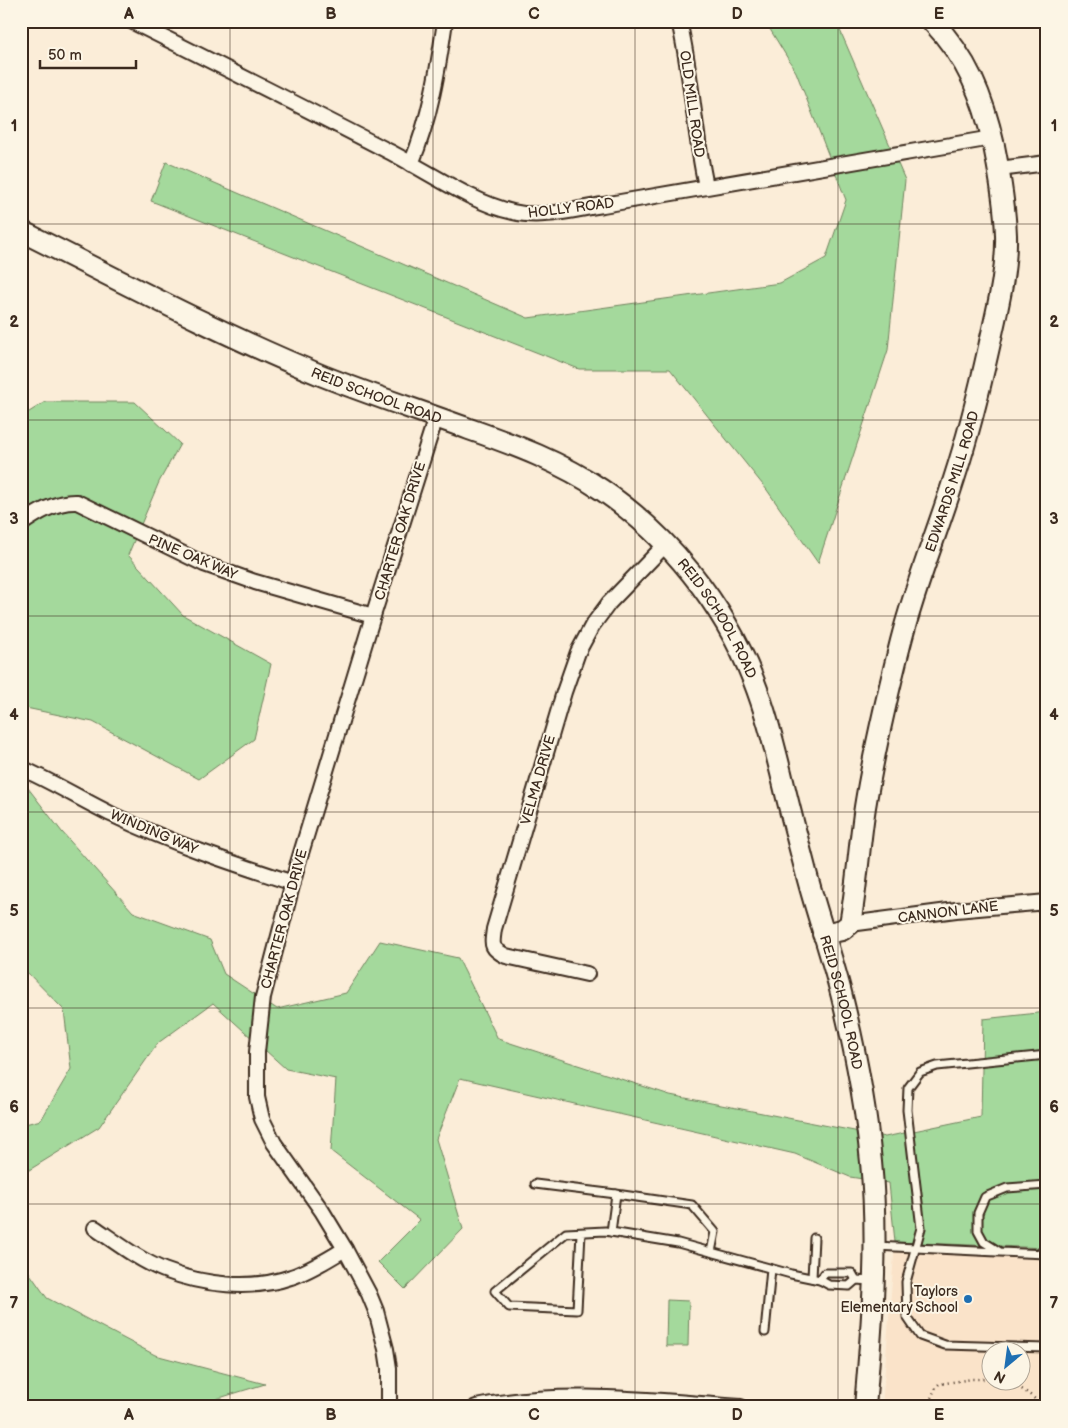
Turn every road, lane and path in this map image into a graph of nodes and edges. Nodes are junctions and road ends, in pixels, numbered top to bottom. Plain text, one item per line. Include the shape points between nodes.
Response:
1 (131, 21) edge
2 (445, 21) edge
3 (678, 21) edge
4 (932, 21) edge
5 (992, 138) junction
6 (411, 164) junction
7 (1047, 164) edge
8 (999, 169) junction
9 (706, 186) junction
10 (21, 231) edge
11 (436, 417) junction
12 (21, 524) edge
13 (666, 545) junction
14 (373, 616) junction
15 (21, 768) edge
16 (293, 883) junction
17 (1047, 902) edge
18 (850, 924) junction
19 (823, 934) junction
20 (587, 974) dead end
21 (1047, 1055) edge
22 (535, 1184) dead end
23 (1047, 1185) edge
24 (616, 1194) junction
25 (95, 1228) dead end
26 (581, 1232) junction
27 (611, 1232) junction
28 (814, 1238) dead end
29 (874, 1246) junction
30 (915, 1248) junction
31 (345, 1249) junction
32 (711, 1252) junction
33 (1000, 1252) junction
34 (1047, 1254) edge
35 (771, 1269) junction
36 (812, 1278) junction
37 (820, 1280) junction
38 (865, 1280) junction
39 (765, 1332) dead end
40 (1047, 1348) edge
41 (980, 1379) edge
42 (1024, 1390) edge
43 (581, 1402) edge
44 (534, 1403) edge
45 (390, 1407) edge
46 (476, 1407) edge
47 (742, 1407) edge
48 (865, 1407) edge
49 (927, 1407) edge
50 (1043, 1407) edge

1 - 6 street, HOLLY ROAD
2 - 6 street via 428,113
3 - 9 street, OLD MILL ROAD
4 - 5 street, EDWARDS MILL ROAD via 956,49 974,80
5 - 8 street, EDWARDS MILL ROAD
5 - 9 street, HOLLY ROAD
6 - 9 street, HOLLY ROAD via 467,194 503,209 526,214 603,205
7 - 8 street
8 - 18 street, EDWARDS MILL ROAD via 1006,237 999,302 967,438 914,597 889,688 865,809
10 - 11 street, REID SCHOOL ROAD via 256,348
11 - 13 street, REID SCHOOL ROAD via 522,448 573,472 625,507
11 - 14 street, CHARTER OAK DRIVE
12 - 14 street, PINE OAK WAY via 53,506 77,502 204,564
13 - 19 street, REID SCHOOL ROAD via 715,607 753,679 769,726
13 - 20 street, VELMA DRIVE via 609,603 578,652 494,929 493,947 506,956
14 - 16 street, CHARTER OAK DRIVE
15 - 16 street, WINDING WAY via 162,837
16 - 31 street, CHARTER OAK DRIVE via 263,997 257,1052 257,1097 270,1136
17 - 18 street, CANNON LANE
18 - 19 street via 842,930
19 - 29 street, REID SCHOOL ROAD via 843,999 862,1092 871,1162
21 - 30 lane via 937,1066 920,1072 908,1088 907,1110 921,1228
22 - 24 lane
23 - 33 lane via 1007,1188 985,1197 978,1213 978,1231 984,1242
24 - 27 lane
24 - 32 lane via 692,1205 715,1232
25 - 31 street via 164,1270 192,1279 231,1284 263,1284 285,1279
26 - 26 lane via 566,1234 495,1291 509,1307 577,1310
26 - 27 lane
27 - 32 lane
28 - 36 lane
29 - 30 lane
29 - 38 street, REID SCHOOL ROAD
30 - 33 lane
30 - 40 lane via 906,1282 907,1317 920,1336 945,1345
31 - 45 street, CHARTER OAK DRIVE via 369,1294 382,1331 389,1368
32 - 35 lane
33 - 34 lane
35 - 36 lane
35 - 39 lane
36 - 37 lane
37 - 38 lane via 829,1285 849,1286
37 - 38 lane via 825,1273 852,1273
38 - 48 street, REID SCHOOL ROAD
41 - 49 path via 939,1384
42 - 50 path
43 - 44 street
43 - 47 street
44 - 46 street via 497,1402

